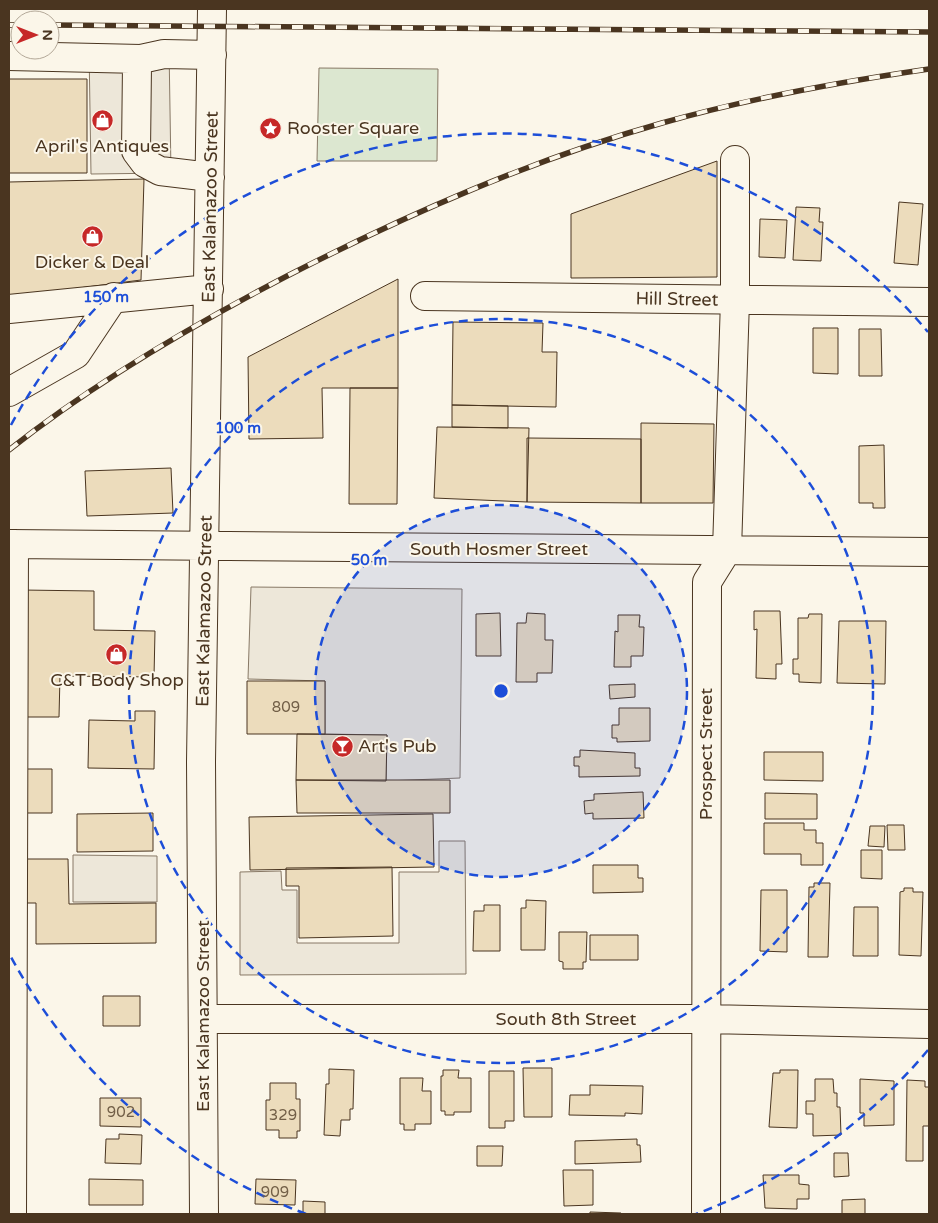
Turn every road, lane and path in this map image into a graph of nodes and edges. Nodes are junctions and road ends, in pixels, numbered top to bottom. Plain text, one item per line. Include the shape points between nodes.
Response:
1 (212, 9) edge
2 (212, 55) junction
3 (9, 56) edge
4 (142, 59) junction
5 (735, 160) dead end
6 (210, 177) junction
7 (209, 289) junction
8 (425, 296) dead end
9 (114, 298) junction
10 (735, 300) junction
11 (929, 302) edge
12 (9, 309) edge
13 (9, 392) edge
14 (12, 544) edge
15 (205, 546) junction
16 (727, 550) junction
17 (929, 552) edge
18 (203, 1019) junction
19 (706, 1019) junction
20 (929, 1024) edge
21 (12, 1214) edge
22 (204, 1214) edge
23 (706, 1214) edge

1 - 2 street, East Kalamazoo Street
2 - 4 street via 164,54
2 - 6 street, East Kalamazoo Street
3 - 4 street
4 - 6 street via 137,65 136,151 145,162 160,171
5 - 10 street
6 - 7 street, East Kalamazoo Street
7 - 9 street
7 - 15 street, East Kalamazoo Street
8 - 10 street, Hill Street
9 - 12 street
9 - 13 street via 76,354
10 - 11 street, Hill Street
10 - 16 street
14 - 15 street, South Hosmer Street
14 - 21 street
15 - 16 street, South Hosmer Street
15 - 18 street, East Kalamazoo Street via 201,762
16 - 17 street, South Hosmer Street
16 - 19 street, Prospect Street via 707,582
18 - 19 street, South 8th Street
18 - 22 street, East Kalamazoo Street
19 - 20 street, South 8th Street
19 - 23 street, Prospect Street

